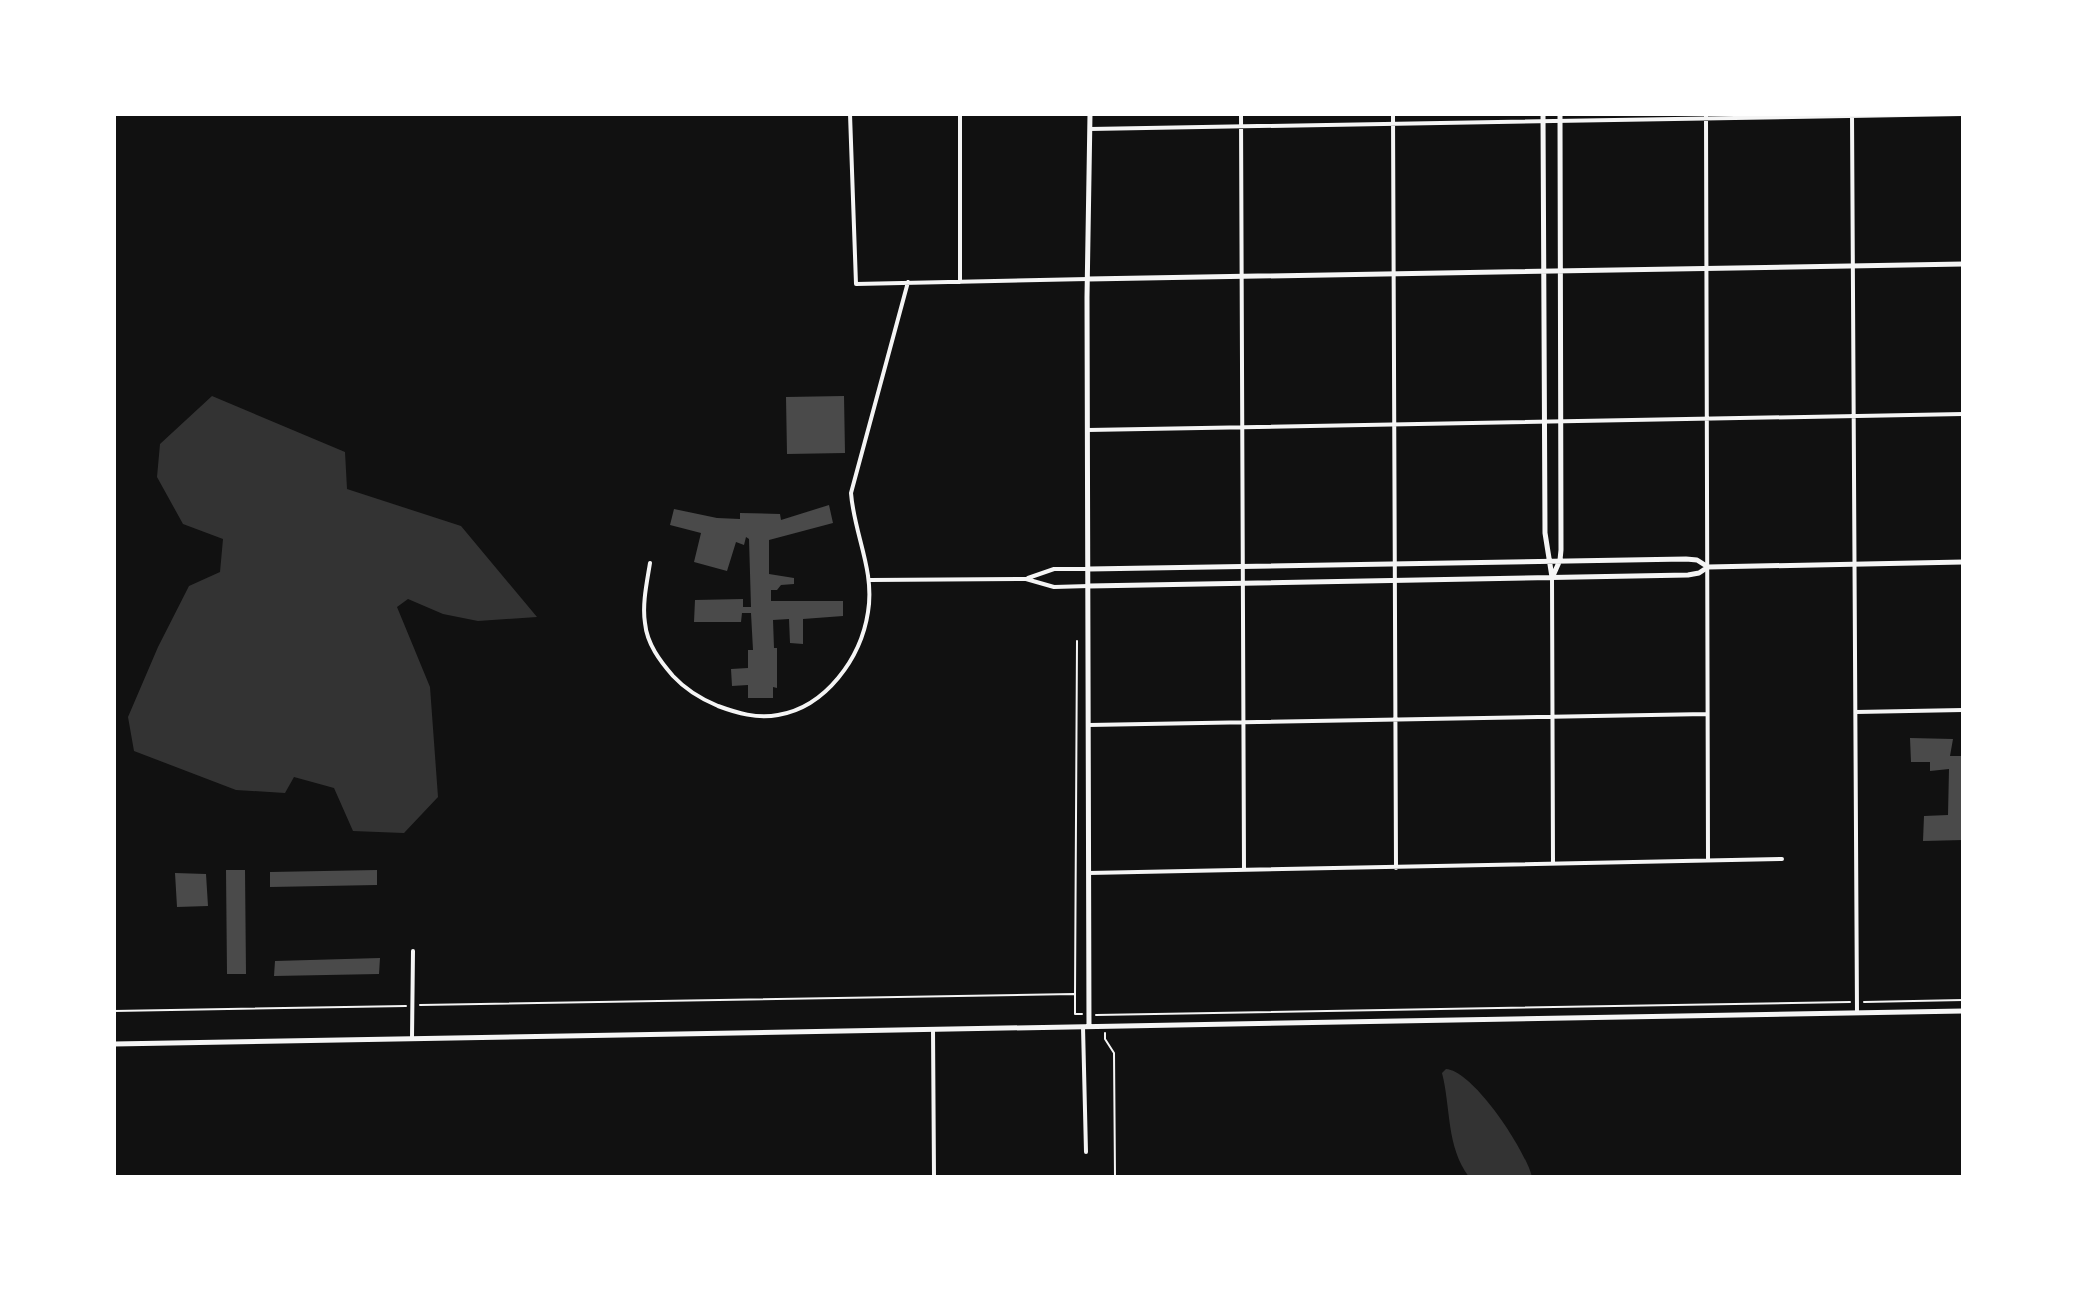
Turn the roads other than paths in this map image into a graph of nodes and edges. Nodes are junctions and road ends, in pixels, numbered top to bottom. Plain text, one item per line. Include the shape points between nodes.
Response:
1 (850, 114) edge
2 (960, 114) edge
3 (1090, 114) edge
4 (1241, 114) edge
5 (1393, 114) edge
6 (1543, 114) edge
7 (1963, 114) edge
8 (1852, 115) edge
9 (1706, 116) edge
10 (1560, 118) edge
11 (1543, 122) junction
12 (1393, 124) junction
13 (1241, 127) junction
14 (1090, 129) junction
15 (1963, 264) edge
16 (1853, 266) junction
17 (1706, 269) junction
18 (1561, 271) junction
19 (1544, 272) junction
20 (1395, 274) junction
21 (1242, 277) junction
22 (1088, 279) junction
23 (908, 282) junction
24 (960, 282) junction
25 (1963, 414) edge
26 (1853, 416) junction
27 (1707, 419) junction
28 (1544, 422) junction
29 (1562, 422) junction
30 (1395, 425) junction
31 (1242, 427) junction
32 (1088, 430) junction
33 (1560, 560) junction
34 (1548, 561) junction
35 (1963, 562) edge
36 (650, 563) dead end
37 (1394, 564) junction
38 (1855, 564) junction
39 (1243, 567) junction
40 (1708, 567) junction
41 (1089, 569) junction
42 (1552, 578) junction
43 (1026, 579) junction
44 (870, 580) junction
45 (1395, 581) junction
46 (1243, 584) junction
47 (1089, 586) junction
48 (1963, 710) edge
49 (1856, 712) junction
50 (1707, 714) junction
51 (1553, 717) junction
52 (1395, 719) junction
53 (1244, 722) junction
54 (1089, 725) junction
55 (1782, 859) dead end
56 (1708, 860) junction
57 (1553, 864) junction
58 (1396, 868) junction
59 (1244, 870) junction
60 (1089, 873) junction
61 (413, 951) dead end
62 (1963, 1011) edge
63 (1857, 1013) junction
64 (1086, 1027) junction
65 (933, 1029) junction
66 (412, 1038) junction
67 (114, 1044) edge
68 (1086, 1152) dead end
69 (934, 1177) edge

1 - 23 street via 856,284
2 - 24 street
3 - 14 street
4 - 13 street
5 - 12 street
6 - 11 street
7 - 8 street
8 - 9 street
8 - 16 street
9 - 10 street
9 - 17 street
10 - 11 street
10 - 18 street
11 - 12 street
11 - 19 street
12 - 13 street
12 - 20 street
13 - 14 street
13 - 21 street
14 - 22 street
15 - 16 street
16 - 17 street
16 - 26 street
17 - 18 street
17 - 27 street
18 - 19 street
18 - 29 street
19 - 20 street
19 - 28 street
20 - 21 street
20 - 30 street
21 - 22 street
21 - 31 street
22 - 24 street
22 - 32 street
23 - 24 street
23 - 44 street via 851,493
25 - 26 street
26 - 27 street
26 - 38 street
27 - 29 street
27 - 40 street
28 - 29 street
28 - 30 street
28 - 34 street
29 - 33 street
30 - 31 street
30 - 37 street
31 - 32 street
31 - 39 street
32 - 41 street
33 - 34 street
33 - 40 street via 1686,559
33 - 42 street
34 - 37 street
34 - 42 street
35 - 38 street
36 - 44 street via 645,624 664,666 691,693 761,717 803,706 835,683 850,663 865,625
37 - 39 street
37 - 45 street
38 - 40 street
38 - 49 street
39 - 41 street
39 - 46 street
40 - 42 street via 1688,575
40 - 50 street
41 - 43 street via 1054,569
41 - 47 street
42 - 45 street
42 - 51 street
43 - 44 street
43 - 47 street via 1054,587
45 - 46 street
45 - 52 street
46 - 47 street
46 - 53 street
47 - 54 street
48 - 49 street
49 - 63 street
50 - 51 street
50 - 56 street
51 - 52 street
51 - 57 street
52 - 53 street
52 - 58 street
53 - 54 street
53 - 59 street
54 - 60 street
55 - 56 street
56 - 57 street
57 - 58 street
58 - 59 street
59 - 60 street
60 - 64 street
61 - 66 street
62 - 63 street
63 - 64 street
64 - 65 street
64 - 68 street
65 - 66 street
65 - 69 street
66 - 67 street

